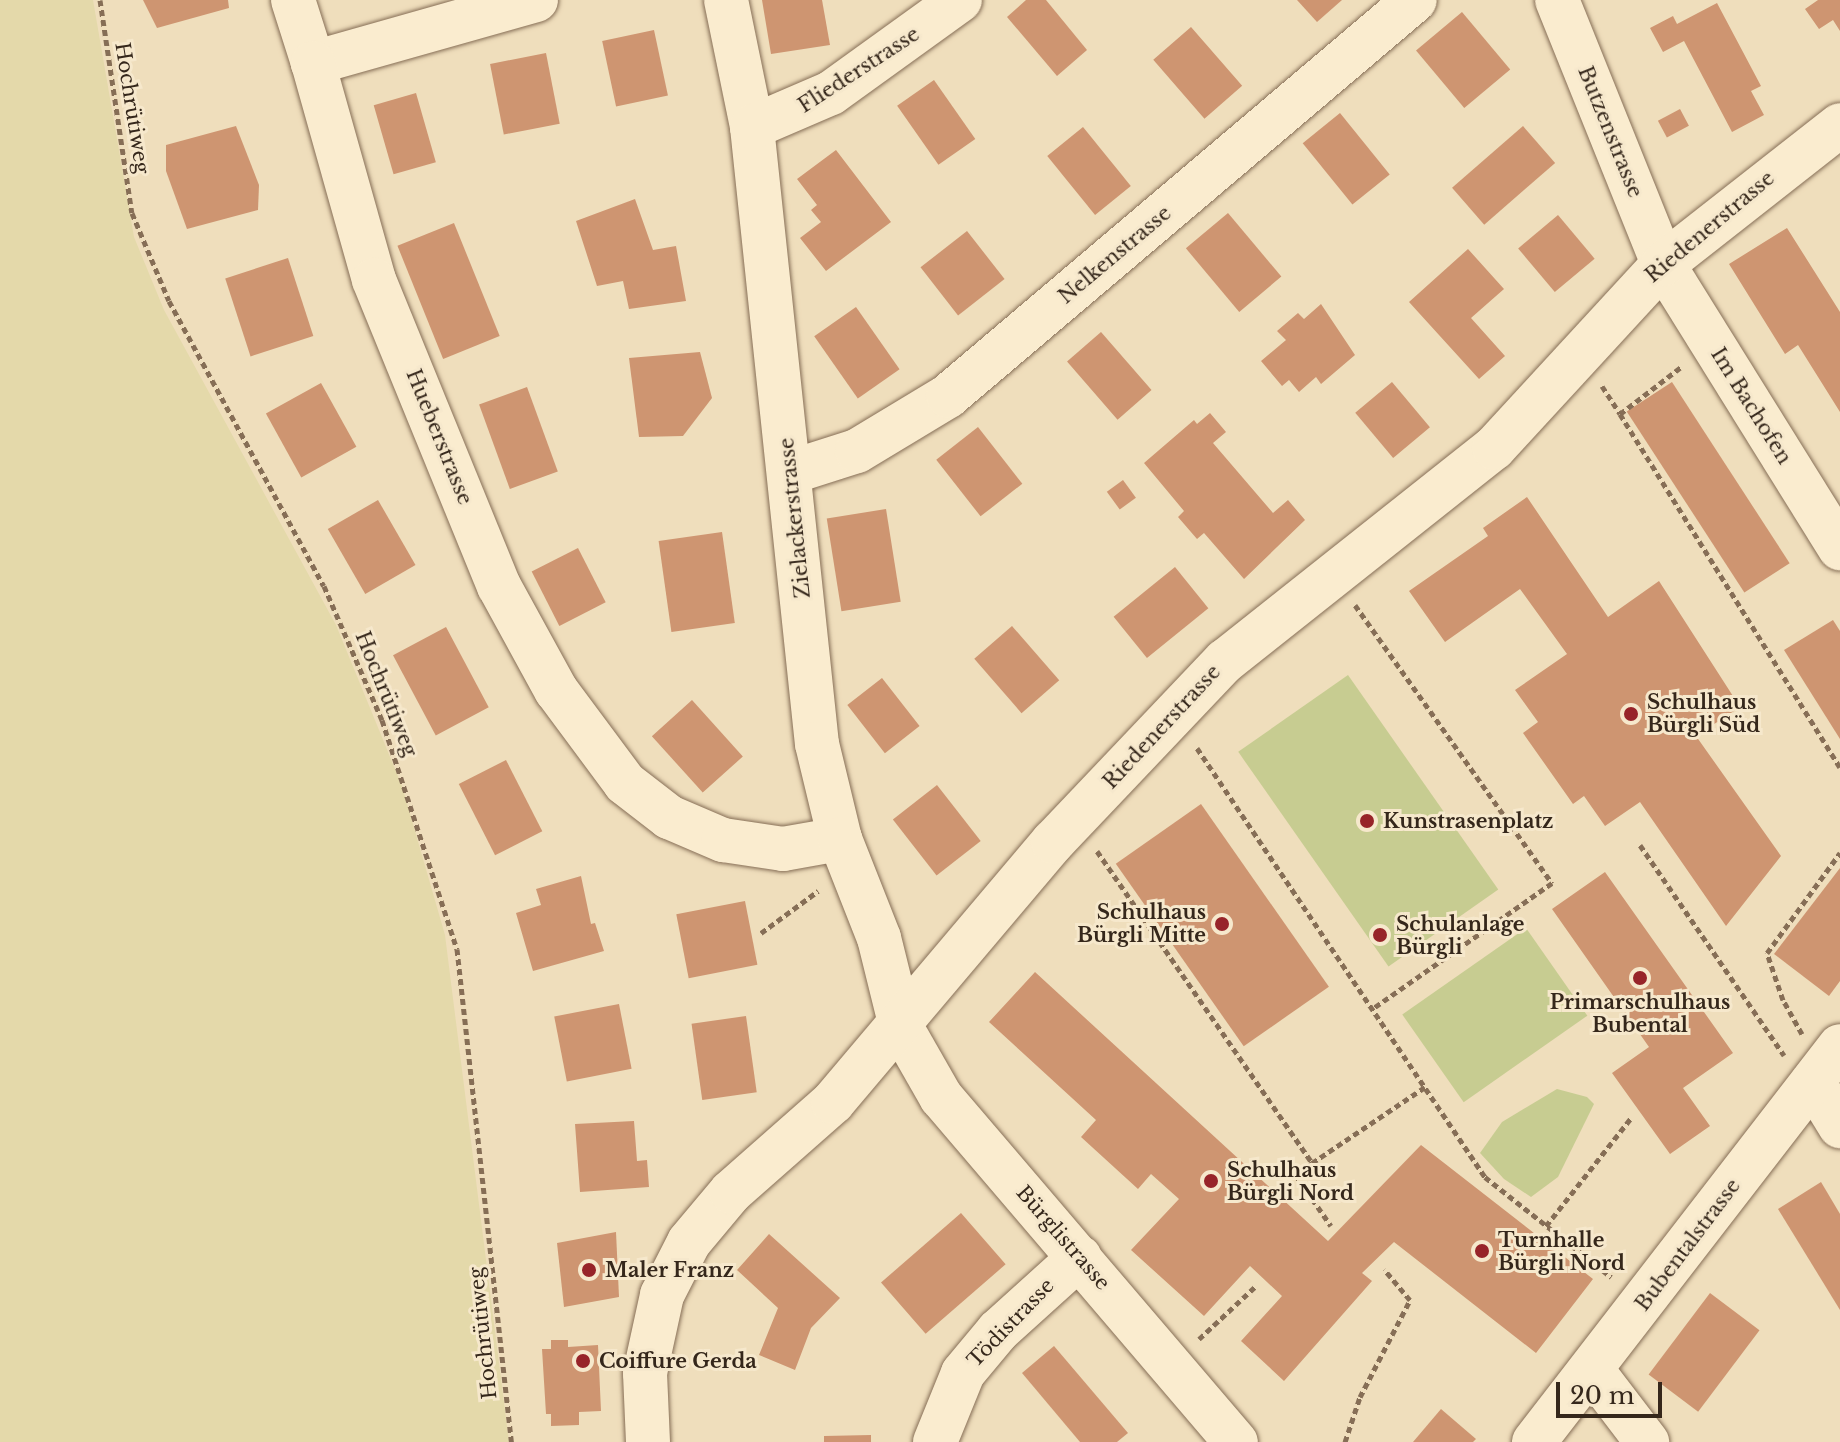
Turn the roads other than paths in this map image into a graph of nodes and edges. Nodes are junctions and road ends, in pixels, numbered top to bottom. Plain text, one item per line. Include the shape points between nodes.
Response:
1 (293, 0) edge
2 (536, 0) edge
3 (726, 0) edge
4 (960, 0) edge
5 (1415, 0) edge
6 (1557, 0) edge
7 (313, 63) junction
8 (1840, 125) edge
9 (752, 127) junction
10 (1663, 264) junction
11 (791, 472) junction
12 (1840, 548) edge
13 (840, 839) junction
14 (901, 1027) junction
15 (1822, 1043) edge
16 (1801, 1071) junction
17 (1840, 1126) edge
18 (1080, 1257) junction
19 (1592, 1370) junction
20 (648, 1442) edge
21 (935, 1442) edge
22 (1236, 1442) edge
23 (1534, 1442) edge
24 (1647, 1442) edge

1 - 7 street, Hueberstrasse
2 - 7 street
3 - 9 street, Zielackerstrasse
4 - 9 street, Fliederstrasse via 831,93
5 - 11 street, Nelkenstrasse via 948,396 857,451
6 - 10 street, Butzenstrasse
7 - 13 street, Hueberstrasse via 374,280 499,586 556,690 625,783 669,817 723,840 783,849
8 - 10 street, Riedenerstrasse
9 - 11 street, Zielackerstrasse
10 - 12 street, Im Bachofen
10 - 14 street, Riedenerstrasse via 1494,448 1225,661 1053,842
11 - 13 street, Zielackerstrasse via 817,744
13 - 14 street, Zielackerstrasse via 879,938
14 - 18 street, Bürglistrasse via 941,1097
14 - 20 street, Riedenerstrasse via 833,1102 731,1192 689,1242 662,1295 650,1334 645,1373
15 - 16 street, Bubentalstrasse
16 - 17 street
16 - 19 street, Bubentalstrasse
18 - 21 street, Tödistrasse via 998,1331 963,1373
18 - 22 street, Bürglistrasse
19 - 23 street, Bubentalstrasse
19 - 24 street

